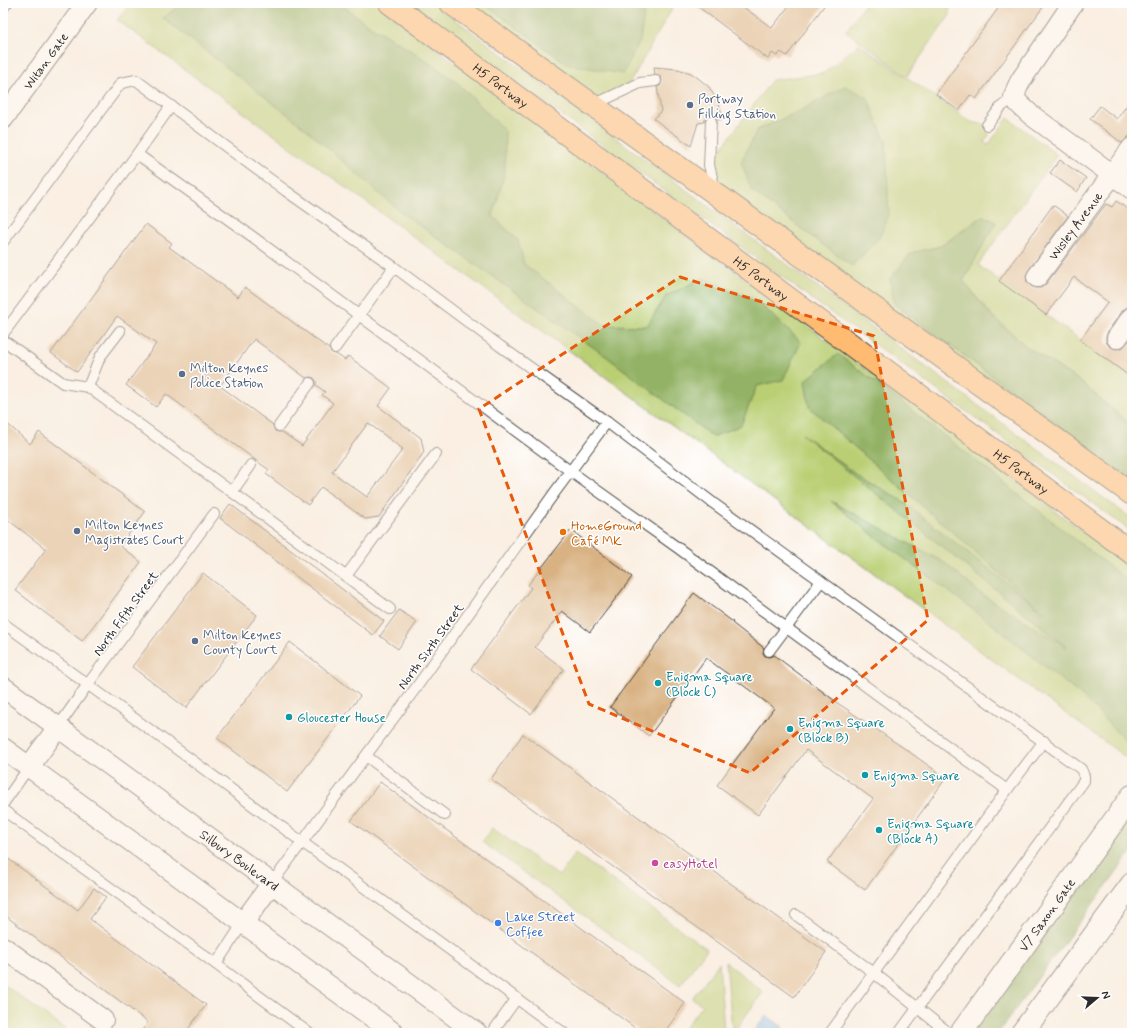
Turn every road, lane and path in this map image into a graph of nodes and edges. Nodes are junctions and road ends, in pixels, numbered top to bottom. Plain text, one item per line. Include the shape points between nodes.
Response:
1 (7, 3) edge
2 (87, 3) edge
3 (390, 3) edge
4 (452, 3) edge
5 (1074, 3) edge
6 (3, 8) edge
7 (656, 81) dead end
8 (1014, 96) junction
9 (593, 105) junction
10 (171, 106) junction
11 (3, 119) edge
12 (711, 121) dead end
13 (987, 125) dead end
14 (1132, 148) edge
15 (137, 154) junction
16 (1112, 175) junction
17 (1132, 189) edge
18 (715, 194) junction
19 (3, 242) edge
20 (394, 267) junction
21 (1037, 277) dead end
22 (359, 316) junction
23 (1132, 317) edge
24 (120, 331) dead end
25 (3, 334) edge
26 (1117, 338) dead end
27 (3, 340) edge
28 (335, 348) dead end
29 (310, 383) dead end
30 (88, 387) junction
31 (606, 422) junction
32 (279, 426) dead end
33 (436, 454) dead end
34 (251, 465) dead end
35 (570, 471) junction
36 (232, 492) junction
37 (1132, 494) edge
38 (214, 514) dead end
39 (1132, 553) edge
40 (346, 576) junction
41 (821, 581) junction
42 (390, 609) dead end
43 (3, 623) edge
44 (786, 628) junction
45 (769, 651) dead end
46 (88, 684) junction
47 (3, 687) edge
48 (58, 727) junction
49 (1044, 742) junction
50 (3, 748) edge
51 (366, 756) junction
52 (29, 767) junction
53 (1007, 790) junction
54 (1132, 796) edge
55 (3, 804) edge
56 (3, 810) edge
57 (445, 815) dead end
58 (302, 842) junction
59 (272, 883) junction
60 (1132, 884) edge
61 (796, 915) dead end
62 (243, 923) junction
63 (3, 947) edge
64 (216, 964) junction
65 (874, 973) junction
66 (517, 998) junction
67 (917, 1009) junction
68 (103, 1020) dead end
69 (309, 1033) edge
70 (394, 1033) edge
71 (477, 1033) edge
72 (492, 1033) edge
73 (564, 1033) edge
74 (830, 1033) edge
75 (899, 1033) edge
76 (949, 1033) edge
77 (961, 1033) edge
78 (1022, 1033) edge

1 - 6 lane
2 - 11 street, Witan Gate
3 - 39 main road, H5 Portway
4 - 9 main road
5 - 8 street via 1021,80
7 - 9 lane via 640,83
8 - 13 lane via 1001,107
8 - 16 street via 1031,116
9 - 18 main road
10 - 15 lane
10 - 19 lane via 136,80 121,83
10 - 20 lane
12 - 18 lane via 709,165
14 - 16 street, Wisley Avenue
15 - 22 lane
15 - 25 lane
16 - 17 street
16 - 21 street, Wisley Avenue
18 - 37 main road
20 - 22 lane
20 - 31 lane
22 - 28 lane
22 - 35 lane
23 - 26 street
24 - 30 lane via 100,357
27 - 30 lane via 63,383
29 - 32 lane
30 - 36 lane
31 - 35 lane, North Sixth Street
31 - 41 lane
33 - 40 lane
34 - 36 lane
35 - 44 lane
35 - 51 lane, North Sixth Street
36 - 40 lane
38 - 46 lane, North Fifth Street
40 - 42 lane
41 - 44 lane
41 - 49 lane
43 - 46 lane
44 - 45 lane
44 - 53 lane
46 - 48 lane, North Fifth Street
46 - 58 lane
47 - 48 street, Silbury Boulevard
48 - 52 street
48 - 59 street, Silbury Boulevard
49 - 53 lane
49 - 67 lane via 1081,769 1084,781
50 - 52 street
51 - 57 lane
51 - 58 lane, North Sixth Street
52 - 55 lane
52 - 62 street
53 - 65 lane
54 - 77 street, V7 Saxon Gate
56 - 64 lane
58 - 59 lane, North Sixth Street
58 - 66 lane
59 - 62 street
59 - 71 street, Silbury Boulevard
60 - 78 street
61 - 65 lane
62 - 64 lane
62 - 70 street
63 - 68 street
64 - 69 lane
65 - 67 lane
65 - 74 lane
66 - 72 lane
66 - 73 lane
67 - 75 lane
67 - 76 lane

